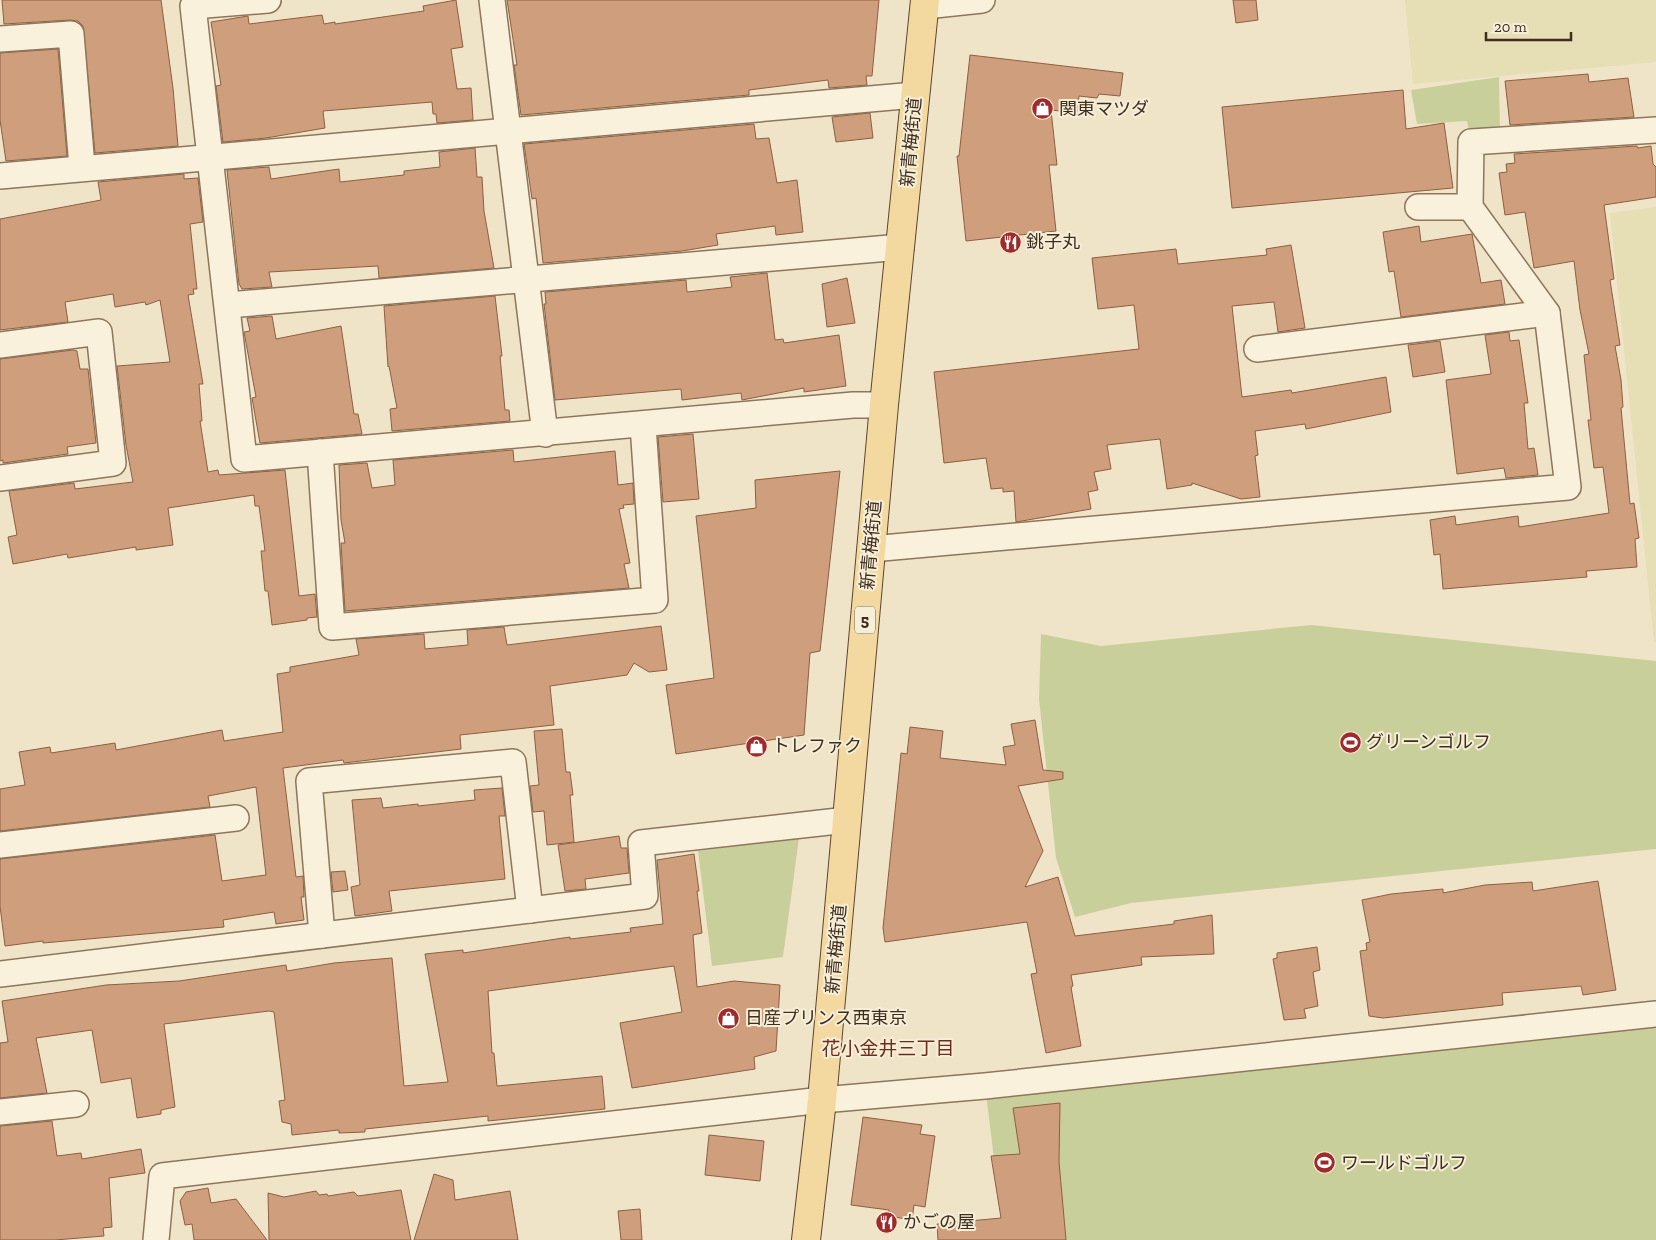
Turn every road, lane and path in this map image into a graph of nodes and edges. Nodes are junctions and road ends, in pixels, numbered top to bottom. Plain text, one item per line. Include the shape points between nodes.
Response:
1 (268, 0) edge
2 (492, 0) edge
3 (982, 0) edge
4 (925, 3) edge
5 (0, 39) edge
6 (915, 95) junction
7 (508, 130) junction
8 (1656, 130) edge
9 (209, 156) junction
10 (82, 167) junction
11 (0, 176) edge
12 (1418, 207) dead end
13 (1470, 207) junction
14 (901, 247) junction
15 (526, 279) junction
16 (228, 305) junction
17 (1547, 313) junction
18 (0, 346) edge
19 (1257, 349) dead end
20 (884, 405) junction
21 (643, 425) junction
22 (545, 434) junction
23 (320, 452) junction
24 (0, 478) edge
25 (871, 549) junction
26 (236, 818) dead end
27 (847, 820) junction
28 (0, 845) edge
29 (530, 910) junction
30 (322, 935) junction
31 (0, 974) edge
32 (1656, 1014) edge
33 (822, 1100) junction
34 (76, 1104) dead end
35 (0, 1112) edge
36 (156, 1240) edge
37 (806, 1240) edge

1 - 9 street via 192,6
2 - 7 street
3 - 4 street
4 - 6 main road, 新青梅街道 / 5
5 - 10 street via 71,34
6 - 7 street
6 - 14 main road, 新青梅街道 / 5
7 - 9 street
7 - 15 street
8 - 13 street via 1471,142
9 - 10 street
9 - 16 street
10 - 11 street
12 - 13 street
13 - 17 street
14 - 15 street
14 - 20 main road, 新青梅街道 / 5
15 - 16 street
15 - 22 street
16 - 23 street via 244,459
17 - 19 street
17 - 25 street via 1568,487
18 - 24 street via 99,332 113,463
20 - 21 street via 853,405
20 - 25 main road, 新青梅街道 / 5
21 - 22 street
21 - 23 street via 655,600 645,601 332,627
22 - 23 street
25 - 27 main road, 新青梅街道 / 5
26 - 28 street
27 - 29 street via 640,843 645,896
27 - 33 main road, 新青梅街道 / 5
29 - 30 street
29 - 30 street via 513,762 309,781
30 - 31 street
32 - 33 street via 1004,1084
33 - 36 street via 162,1176
33 - 37 main road, 新青梅街道 / 5
34 - 35 street

